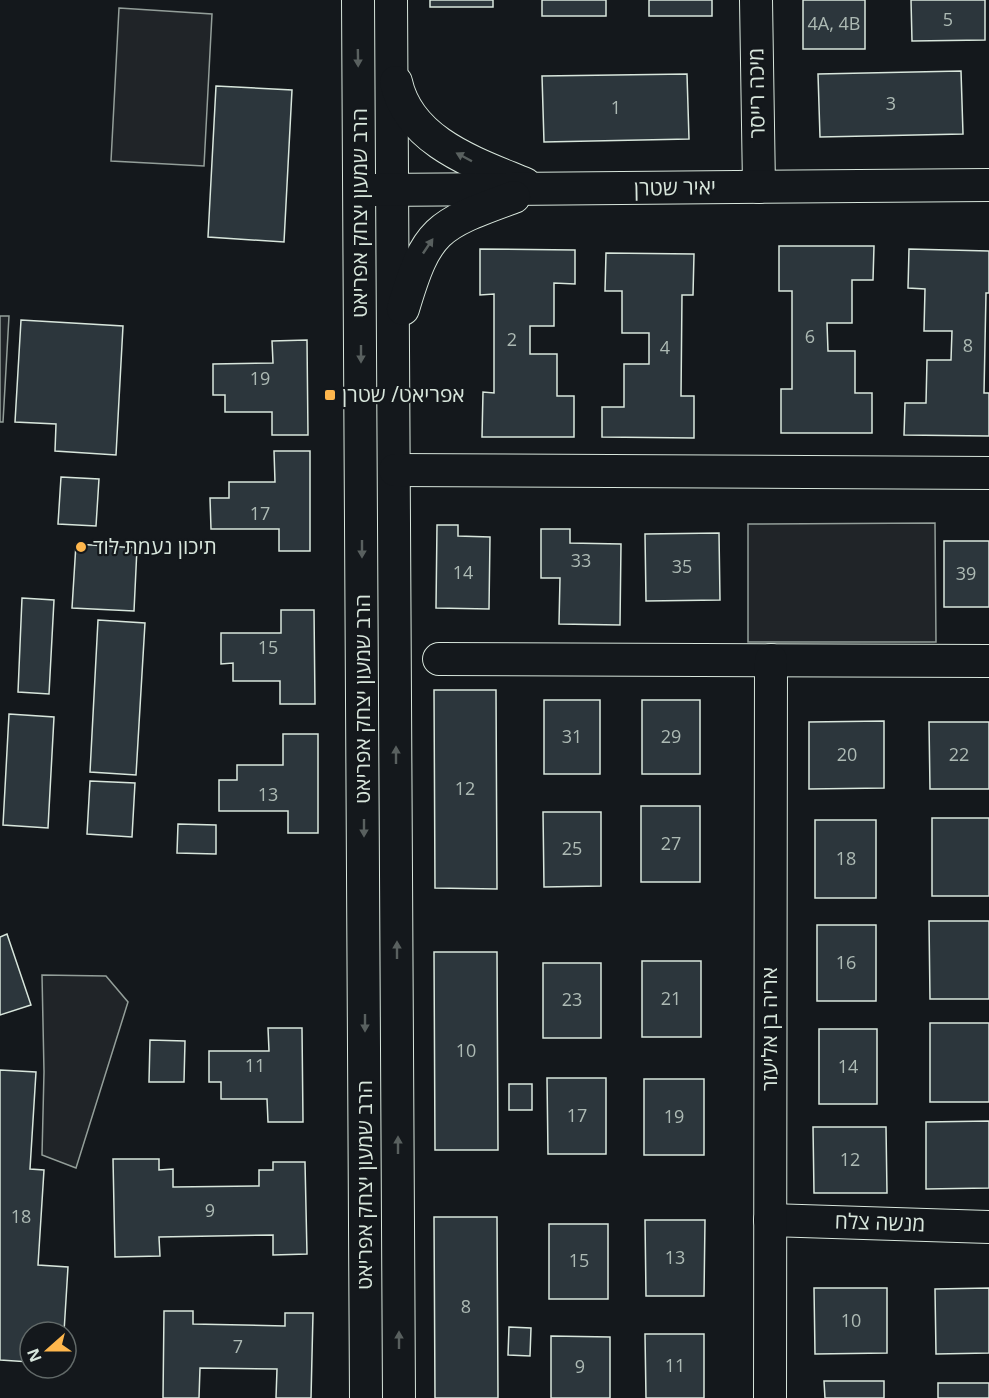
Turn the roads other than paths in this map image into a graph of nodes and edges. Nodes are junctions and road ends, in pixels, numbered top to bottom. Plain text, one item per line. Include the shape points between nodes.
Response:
1 (358, 0) edge
2 (391, 0) edge
3 (756, 0) edge
4 (392, 60) junction
5 (989, 185) edge
6 (759, 187) junction
7 (537, 189) junction
8 (360, 190) junction
9 (393, 190) junction
10 (394, 340) junction
11 (395, 470) junction
12 (989, 473) edge
13 (440, 658) dead end
14 (771, 660) junction
15 (989, 661) edge
16 (770, 1220) junction
17 (989, 1227) edge
18 (366, 1398) edge
19 (399, 1398) edge
20 (770, 1398) edge

1 -> 8 street, הרב שמעון יצחק אפריאט
2 - 4 street, הרב שמעון יצחק אפריאט
3 - 6 street, מיכה רייסר
7 -> 4 street via 468,160 423,131 398,91
4 - 9 street, הרב שמעון יצחק אפריאט
5 - 6 street, יאיר שטרן
6 - 7 street, יאיר שטרן
7 - 9 street, יאיר שטרן
10 -> 7 street via 415,269 436,234 463,216
8 - 9 street, יאיר שטרן
8 -> 18 street, הרב שמעון יצחק אפריאט
9 - 10 street, הרב שמעון יצחק אפריאט
10 - 11 street, הרב שמעון יצחק אפריאט
11 - 12 street
19 -> 11 street, הרב שמעון יצחק אפריאט
13 - 14 street
14 - 15 street
14 - 16 street, אריה בן אליעזר
16 - 17 street, מנשה צלח
16 - 20 street, אריה בן אליעזר

